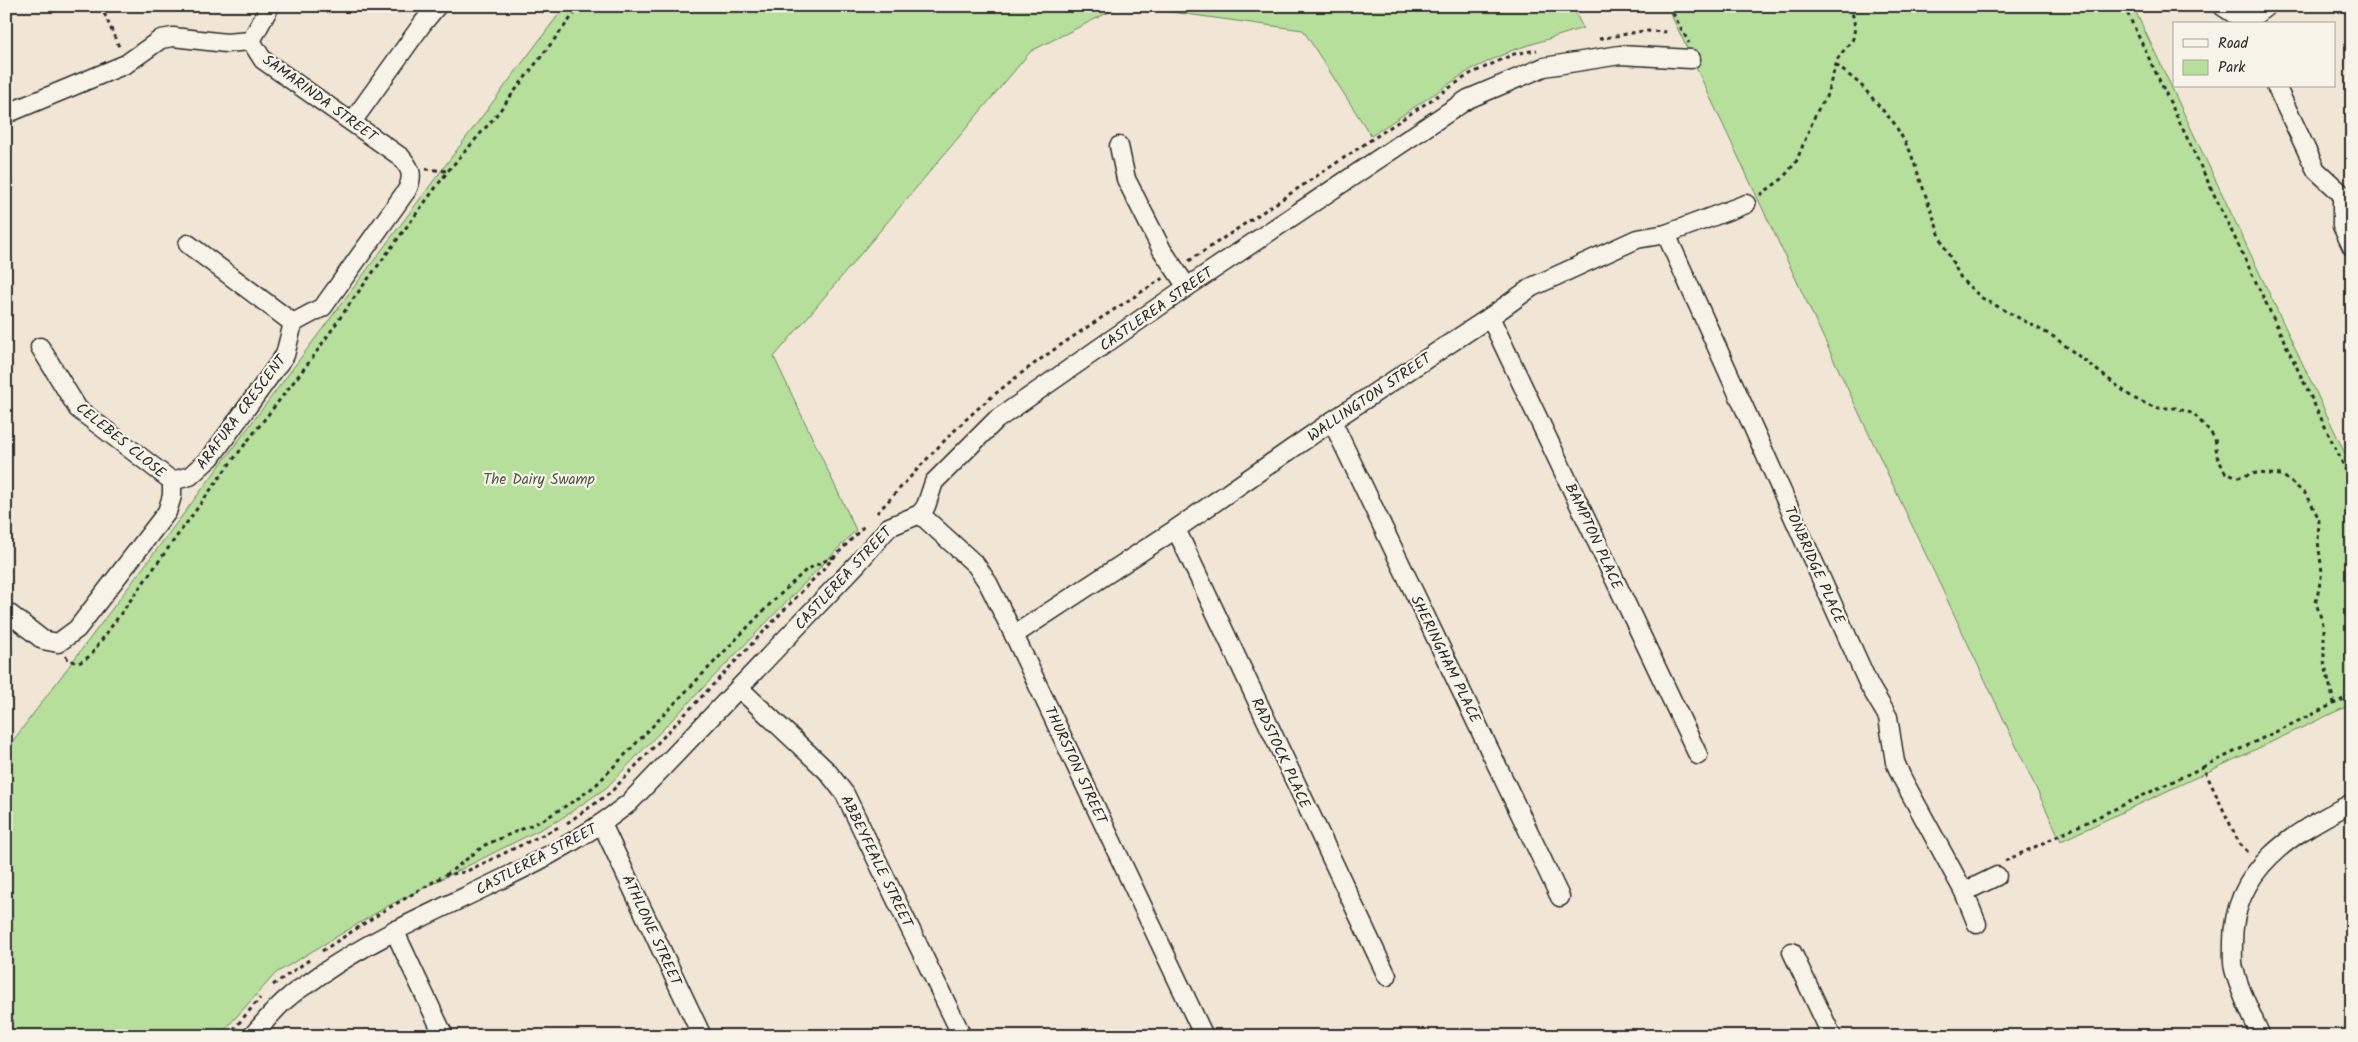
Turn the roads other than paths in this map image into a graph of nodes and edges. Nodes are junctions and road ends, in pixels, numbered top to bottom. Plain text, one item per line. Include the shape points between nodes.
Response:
1 (270, 6) edge
2 (438, 6) edge
3 (2222, 6) edge
4 (2267, 6) edge
5 (2246, 22) edge
6 (2248, 22) edge
7 (251, 41) junction
8 (1691, 59) road end
9 (2277, 88) edge
10 (6, 114) edge
11 (352, 122) junction
12 (1119, 146) dead end
13 (2347, 192) edge
14 (1746, 204) road end
15 (1666, 234) junction
16 (188, 244) dead end
17 (2352, 247) edge
18 (1187, 287) junction
19 (1490, 317) junction
20 (293, 323) junction
21 (40, 347) dead end
22 (1332, 421) junction
23 (172, 481) junction
24 (920, 514) junction
25 (1176, 529) junction
26 (6, 612) edge
27 (1014, 635) junction
28 (739, 688) junction
29 (1698, 754) dead end
30 (2352, 804) edge
31 (602, 824) junction
32 (1997, 876) road end
33 (1964, 892) junction
34 (1560, 897) dead end
35 (1977, 924) dead end
36 (394, 930) junction
37 (1792, 952) dead end
38 (1387, 976) dead end
39 (252, 1036) edge
40 (444, 1036) edge
41 (702, 1036) edge
42 (962, 1036) edge
43 (1204, 1036) edge
44 (1832, 1036) edge
45 (2261, 1036) edge

1 - 7 street
2 - 11 street
3 - 5 street
4 - 6 street
7 - 10 street, SAMARINDA STREET via 226,43 173,37 161,39 126,64
7 - 11 street, SAMARINDA STREET via 263,60
8 - 18 street, CASTLEREA STREET via 1620,55 1544,67 1468,99
9 - 13 street via 2316,170
11 - 20 street, SAMARINDA STREET via 401,157 410,168 412,178 407,190 323,307
12 - 18 street via 1126,179 1162,250
13 - 17 street via 2342,226
14 - 15 street, WALLINGTON STREET
15 - 19 street, WALLINGTON STREET via 1637,239 1532,287
15 - 33 street, TONBRIDGE PLACE via 1869,685 1888,716 1895,762
16 - 20 street
18 - 24 street, CASTLEREA STREET via 996,420 934,482
19 - 22 street, WALLINGTON STREET
19 - 29 street, BAMPTON PLACE
20 - 23 street, ARAFURA CRESCENT via 286,355 211,457 190,476
21 - 23 street, CELEBES CLOSE via 78,409
22 - 25 street, WALLINGTON STREET
22 - 34 street, SHERINGHAM PLACE
23 - 26 street via 168,512 77,629 58,643 43,640
24 - 27 street, THURSTON STREET via 976,565
24 - 28 street, CASTLEREA STREET via 883,532 857,564
25 - 27 street, WALLINGTON STREET
25 - 38 street, RADSTOCK PLACE
27 - 43 street, THURSTON STREET
28 - 31 street, CASTLEREA STREET via 629,803
28 - 42 street, ABBEYFEALE STREET via 827,771 845,794
30 - 45 street via 2287,840 2261,865 2247,888 2233,924 2233,967
31 - 36 street, CASTLEREA STREET via 556,852
31 - 41 street, ATHLONE STREET
32 - 33 street
33 - 35 street, TONBRIDGE PLACE
36 - 39 street, CASTLEREA STREET via 348,956 288,997
36 - 40 street
37 - 44 street

